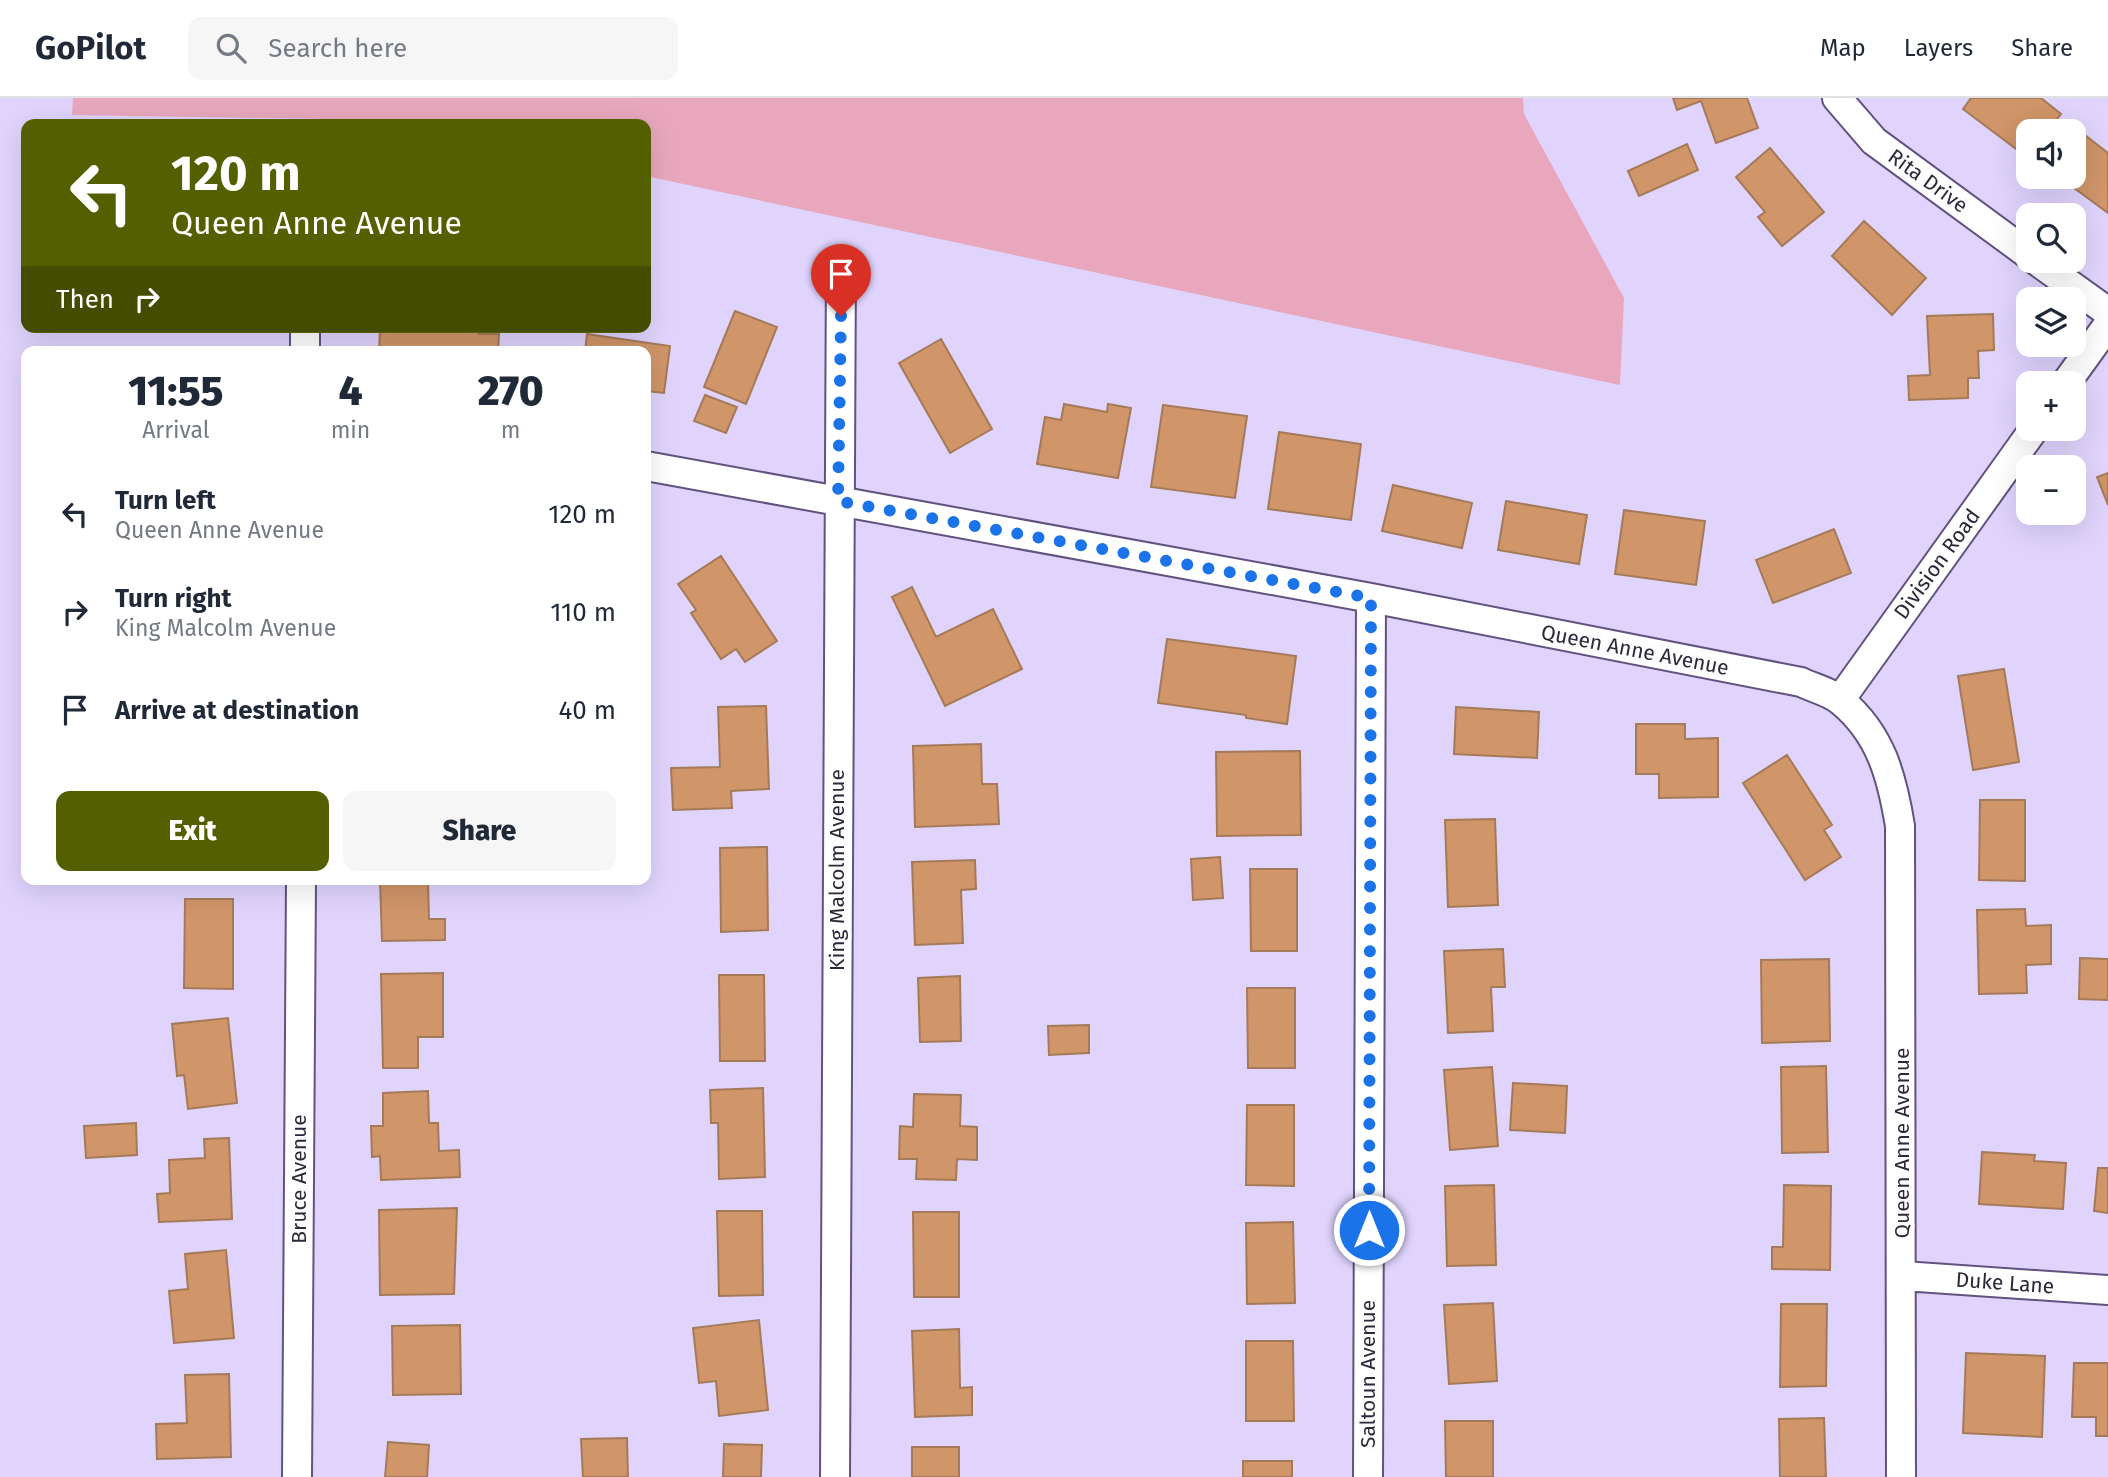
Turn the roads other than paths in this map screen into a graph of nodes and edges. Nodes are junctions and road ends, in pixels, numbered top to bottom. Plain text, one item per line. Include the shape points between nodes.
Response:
1 (1837, 98) edge
2 (2016, 245) edge
3 (841, 263) dead end
4 (2054, 273) edge
5 (2108, 312) edge
6 (2108, 325) edge
7 (2075, 371) edge
8 (2025, 441) edge
9 (651, 467) edge
10 (838, 501) junction
11 (1371, 598) junction
12 (1840, 700) junction
13 (302, 885) edge
14 (1903, 1276) junction
15 (2108, 1290) edge
16 (297, 1477) edge
17 (835, 1477) edge
18 (1368, 1477) edge
19 (1901, 1477) edge

1 - 2 street, Rita Drive via 1874,141
3 - 10 street, King Malcolm Avenue
4 - 5 street
6 - 7 street
8 - 12 street, Division Road
9 - 10 street, Queen Anne Avenue
10 - 11 street, Queen Anne Avenue
10 - 17 street, King Malcolm Avenue
11 - 12 street, Queen Anne Avenue via 1801,682
11 - 18 street, Saltoun Avenue
12 - 14 street, Queen Anne Avenue via 1873,738 1892,776 1900,826
13 - 16 street, Bruce Avenue
14 - 15 street, Duke Lane
14 - 19 street, Queen Anne Avenue

